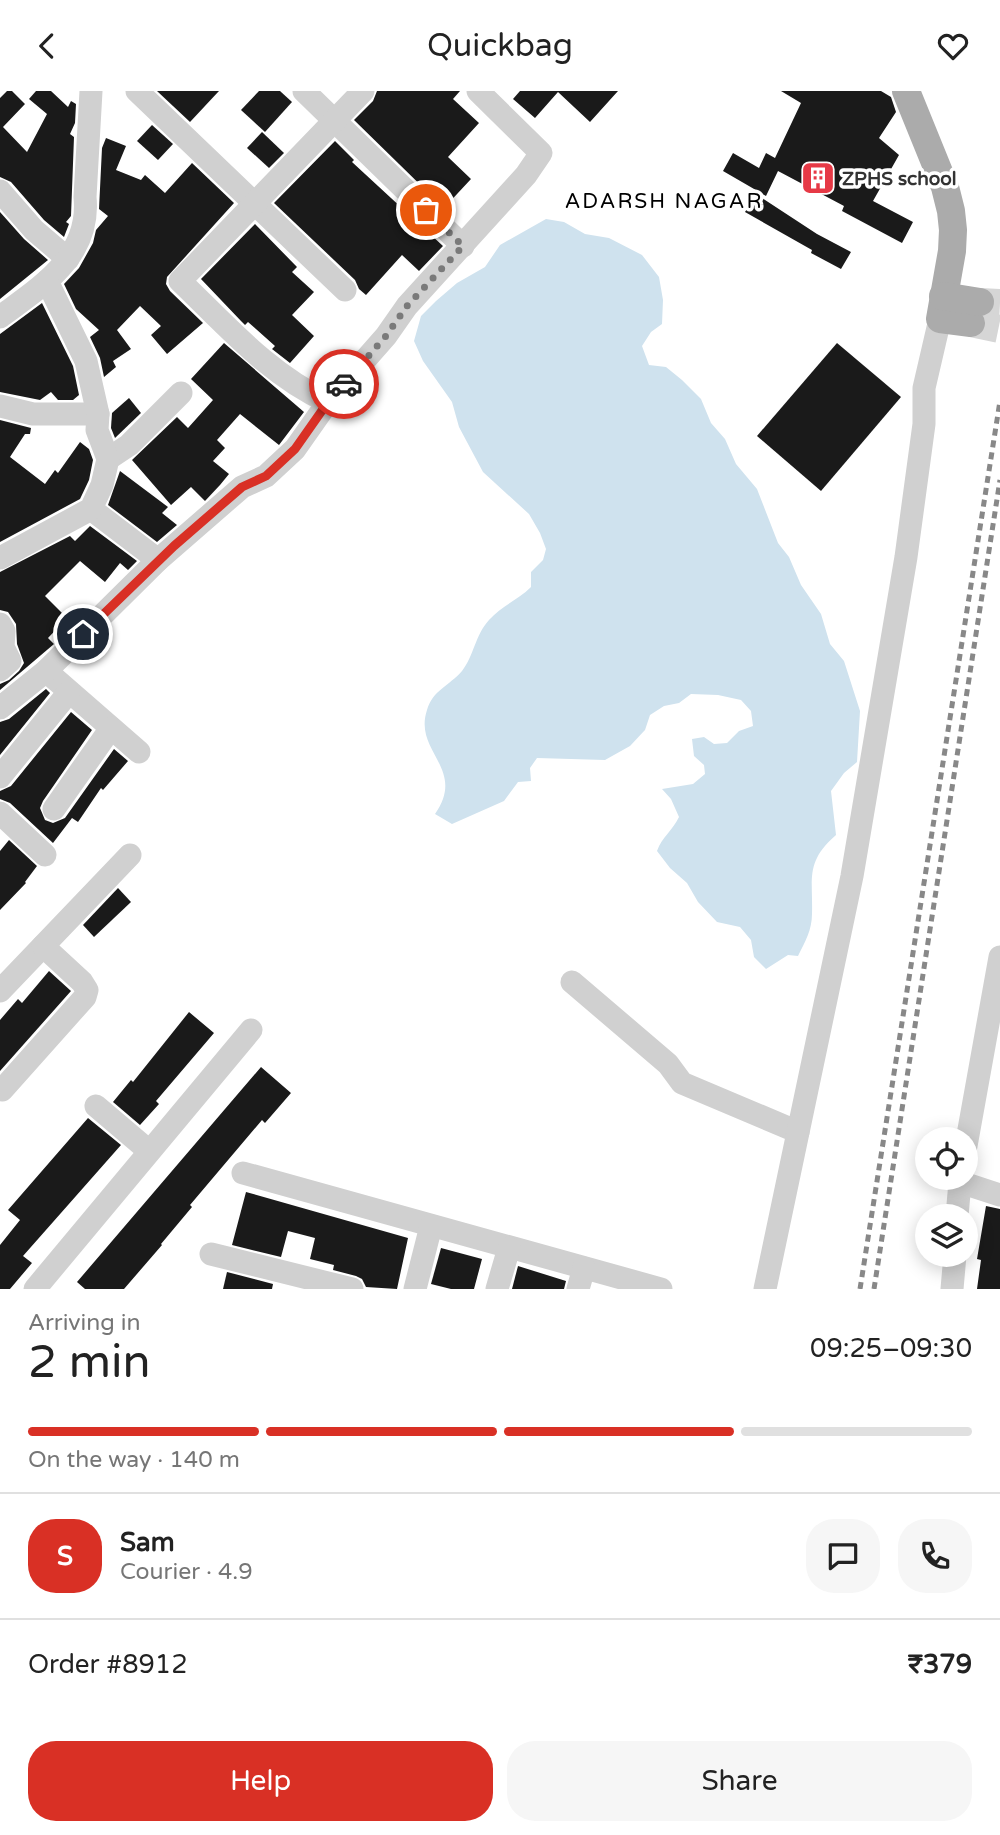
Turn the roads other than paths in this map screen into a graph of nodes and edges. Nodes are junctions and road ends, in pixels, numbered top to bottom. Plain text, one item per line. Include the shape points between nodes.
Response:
1 (91, 91) edge
2 (138, 91) edge
3 (304, 91) edge
4 (362, 91) edge
5 (478, 91) edge
6 (906, 91) edge
7 (920, 91) edge
8 (334, 120) junction
9 (0, 191) edge
10 (255, 203) junction
11 (463, 246) junction
12 (68, 259) junction
13 (47, 281) junction
14 (345, 290) dead end
15 (958, 310) junction
16 (0, 317) edge
17 (181, 393) dead end
18 (328, 402) junction
19 (0, 406) edge
20 (98, 414) junction
21 (108, 459) junction
22 (91, 509) junction
23 (0, 558) edge
24 (158, 561) junction
25 (0, 624) edge
26 (0, 670) edge
27 (46, 671) junction
28 (69, 692) junction
29 (0, 708) edge
30 (111, 728) junction
31 (139, 752) dead end
32 (0, 777) edge
33 (54, 809) dead end
34 (0, 813) edge
35 (45, 855) dead end
36 (130, 855) dead end
37 (43, 946) junction
38 (1000, 957) edge
39 (572, 982) dead end
40 (0, 991) edge
41 (251, 1030) dead end
42 (991, 1057) edge
43 (2, 1090) dead end
44 (96, 1106) dead end
45 (971, 1127) edge
46 (798, 1132) junction
47 (149, 1151) junction
48 (243, 1173) dead end
49 (978, 1187) edge
50 (1000, 1195) edge
51 (431, 1226) junction
52 (509, 1248) junction
53 (211, 1254) dead end
54 (954, 1267) edge
55 (581, 1278) edge
56 (35, 1289) edge
57 (352, 1289) edge
58 (415, 1289) edge
59 (497, 1289) edge
60 (661, 1289) edge
61 (765, 1289) edge
62 (952, 1289) edge

1 - 12 street via 86,214
2 - 10 street
3 - 8 street
4 - 8 street
5 - 11 street via 541,153
6 - 15 main road via 951,211
7 - 15 main road via 956,180 964,213 965,257
8 - 10 street
8 - 11 street
9 - 12 street via 34,230
10 - 14 street
10 - 18 street via 180,281 272,369
11 - 18 street
12 - 13 street
13 - 16 street
13 - 20 street via 86,361
15 - 46 street via 924,424 852,876
17 - 21 street via 129,445
18 - 24 street via 295,449 266,476 242,487
19 - 20 street via 33,414
20 - 21 street via 97,430
21 - 22 street
22 - 23 street
22 - 24 street
24 - 27 street
25 - 26 street via 9,661
27 - 28 street
27 - 29 street
28 - 30 street
28 - 32 street
30 - 31 street
30 - 33 street
34 - 35 street
36 - 37 street
37 - 40 street
37 - 43 street via 87,990
38 - 42 street
39 - 46 street via 668,1064 682,1083
41 - 47 street
42 - 45 street
44 - 47 street
46 - 61 street
47 - 56 street
48 - 51 street
49 - 50 street
51 - 52 street
51 - 58 street
52 - 55 street
52 - 59 street
53 - 57 street
54 - 62 street
55 - 60 street

